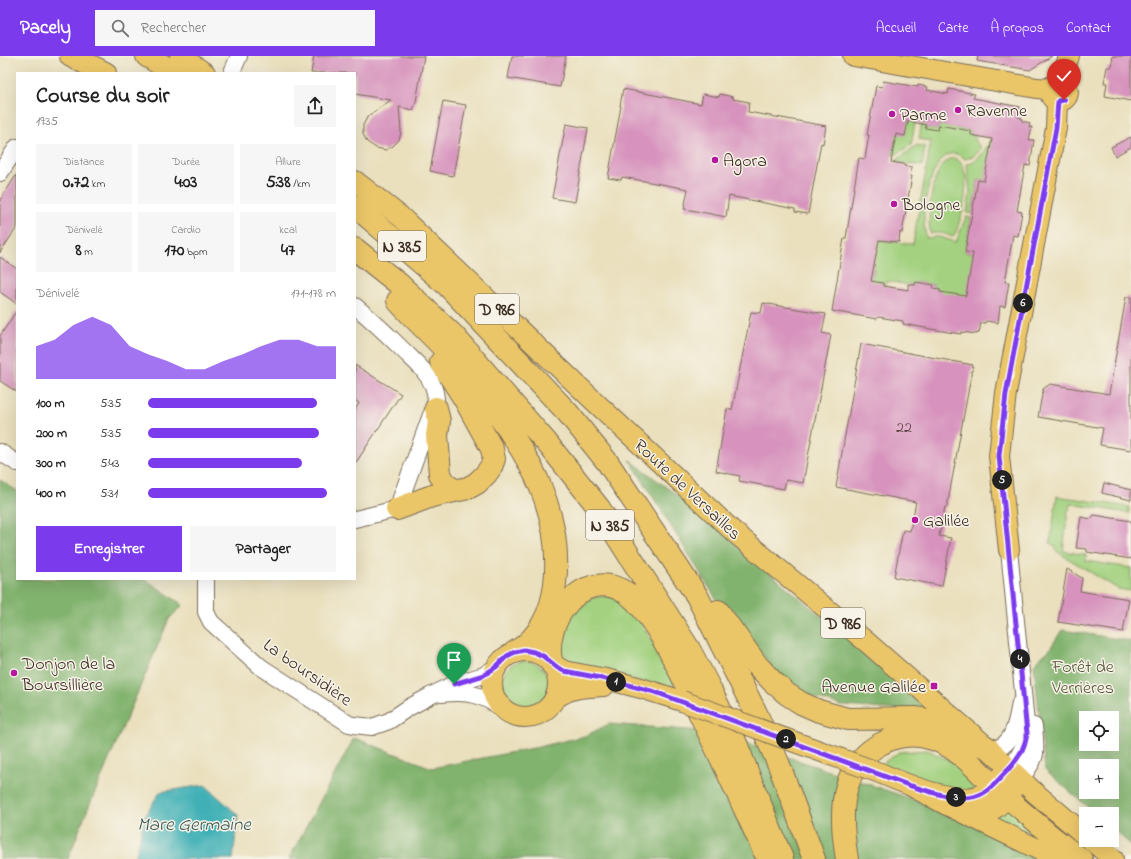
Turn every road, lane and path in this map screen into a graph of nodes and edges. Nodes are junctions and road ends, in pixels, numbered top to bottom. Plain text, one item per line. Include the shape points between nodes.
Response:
1 (71, 56) edge
2 (147, 56) edge
3 (180, 56) edge
4 (238, 56) edge
5 (853, 56) edge
6 (1069, 56) edge
7 (103, 72) edge
8 (173, 72) edge
9 (204, 72) edge
10 (232, 72) edge
11 (1056, 91) junction
12 (16, 149) edge
13 (0, 173) edge
14 (356, 182) edge
15 (356, 207) edge
16 (356, 250) edge
17 (356, 262) edge
18 (356, 307) edge
19 (422, 328) junction
20 (436, 408) junction
21 (0, 452) edge
22 (16, 462) edge
23 (454, 491) junction
24 (397, 509) junction
25 (356, 519) edge
26 (1009, 550) joint
27 (206, 580) edge
28 (698, 596) junction
29 (515, 652) junction
30 (1019, 654) junction
31 (552, 664) junction
32 (496, 667) junction
33 (1022, 675) junction
34 (625, 685) junction
35 (430, 696) junction
36 (555, 699) junction
37 (504, 710) junction
38 (988, 748) junction
39 (1015, 773) junction
40 (911, 786) junction
41 (1000, 791) junction
42 (943, 803) junction
43 (1079, 830) edge
44 (1098, 847) edge
45 (768, 859) edge
46 (782, 859) edge
47 (814, 859) edge
48 (847, 859) edge
49 (1058, 859) edge
50 (1082, 859) edge
51 (1113, 859) edge

1 - 7 highway
2 - 8 highway
3 - 9 main road
4 - 10 street
5 - 11 main road
6 - 11 main road
11 - 26 main road via 1056,128 1006,394 1000,453
12 - 13 street
14 - 38 main road, Route de Versailles / D 986 via 401,217 734,532 869,644
15 - 28 highway, N 385 via 448,286 568,413 608,463
16 - 46 highway, N 385 via 399,284 453,335 547,443 599,508 689,649 708,685 733,736
17 - 19 highway via 389,292
18 - 20 street via 422,368 433,384
19 - 23 highway via 464,398 492,449 494,459 491,467 477,484
19 - 29 highway via 456,362 512,433 535,473 550,512 556,564 554,591 541,626 529,643
20 - 23 highway via 439,421 437,435 440,474
20 - 24 street via 431,415
21 - 22 street
23 - 24 highway
24 - 25 street
26 - 30 street
27 - 35 street, La boursidière via 206,612 212,622 261,667 348,724 372,727 380,725
28 - 38 highway via 710,600 740,644 772,682 801,703 848,719 916,718 935,721
28 - 47 highway, N 385 via 779,766
29 - 31 main road via 534,652
29 - 32 main road
30 - 33 street
30 - 39 street via 1030,695 1036,749 1033,762
31 - 34 main road via 564,671
31 - 36 main road via 558,681
31 - 45 highway via 549,650 551,636 563,608 578,592 586,588 607,586 617,588 632,597 658,631 678,669
32 - 35 street, La boursidière via 484,675 454,684
32 - 37 main road via 491,687 497,702
33 - 38 street via 1020,704 1010,739 1002,747
33 - 39 street via 1027,733 1024,747 1016,760
34 - 36 main road via 569,690
34 - 40 main road, bridge via 682,701
35 - 37 street, La boursidière via 468,693 491,700
36 - 37 main road via 545,712 538,716 520,717
38 - 39 main road, D 986
39 - 41 main road
39 - 43 main road, D 986
40 - 41 main road via 963,798
40 - 42 main road
41 - 42 main road via 995,809 990,812 976,812
41 - 48 highway via 955,752 934,740 911,736 882,742 865,755 847,786 843,828
41 - 50 main road
42 - 49 main road
44 - 51 main road

